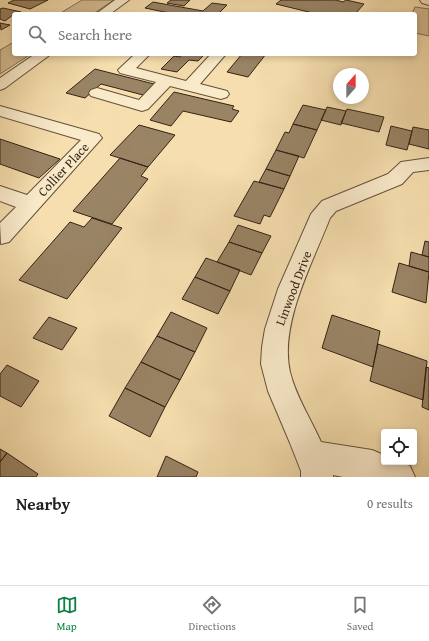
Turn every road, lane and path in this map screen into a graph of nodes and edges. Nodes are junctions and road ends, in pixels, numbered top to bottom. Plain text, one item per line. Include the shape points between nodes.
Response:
1 (123, 0) edge
2 (105, 12) edge
3 (41, 56) edge
4 (141, 56) edge
5 (217, 56) edge
6 (162, 79) junction
7 (0, 85) edge
8 (190, 86) junction
9 (97, 93) dead end
10 (221, 94) dead end
11 (0, 111) edge
12 (429, 164) edge
13 (0, 193) edge
14 (30, 204) junction
15 (1, 236) edge
16 (314, 466) edge
17 (399, 477) edge

1 - 2 street
3 - 7 street
4 - 6 street via 125,70
5 - 8 street
6 - 8 street
6 - 9 street via 142,106
8 - 10 street
11 - 14 street, Collier Place via 92,138
12 - 16 street, Linwood Drive via 408,166 395,179 345,198 329,206 321,214 281,317 276,336 275,364 285,401
13 - 14 street
14 - 15 street, Collier Place
16 - 17 street via 372,466

